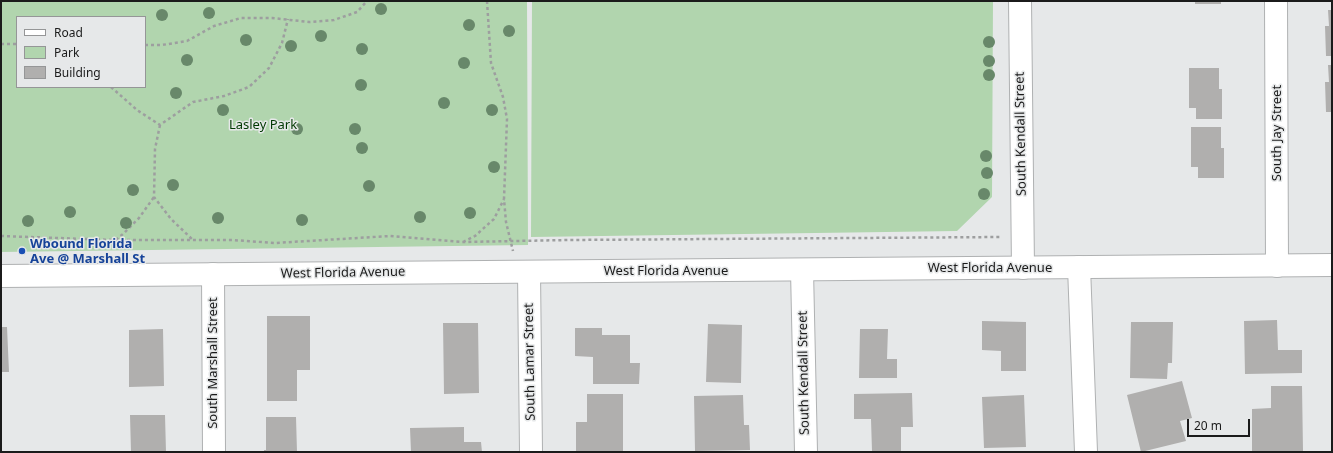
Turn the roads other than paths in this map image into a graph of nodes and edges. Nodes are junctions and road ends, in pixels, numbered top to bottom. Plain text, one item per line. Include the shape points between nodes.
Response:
1 (1020, 1) edge
2 (1276, 1) edge
3 (1277, 266) junction
4 (1332, 266) edge
5 (1079, 267) junction
6 (1023, 268) junction
7 (802, 270) junction
8 (529, 272) junction
9 (213, 274) junction
10 (1, 276) edge
11 (214, 452) edge
12 (531, 452) edge
13 (806, 452) edge
14 (1086, 452) edge

1 - 6 street, South Kendall Street
2 - 3 street, South Jay Street
3 - 4 street, West Florida Avenue
3 - 5 street, West Florida Avenue
5 - 6 street, West Florida Avenue
5 - 14 street
6 - 7 street, West Florida Avenue
7 - 8 street, West Florida Avenue
7 - 13 street, South Kendall Street
8 - 9 street, West Florida Avenue
8 - 12 street, South Lamar Street
9 - 10 street, West Florida Avenue
9 - 11 street, South Marshall Street

